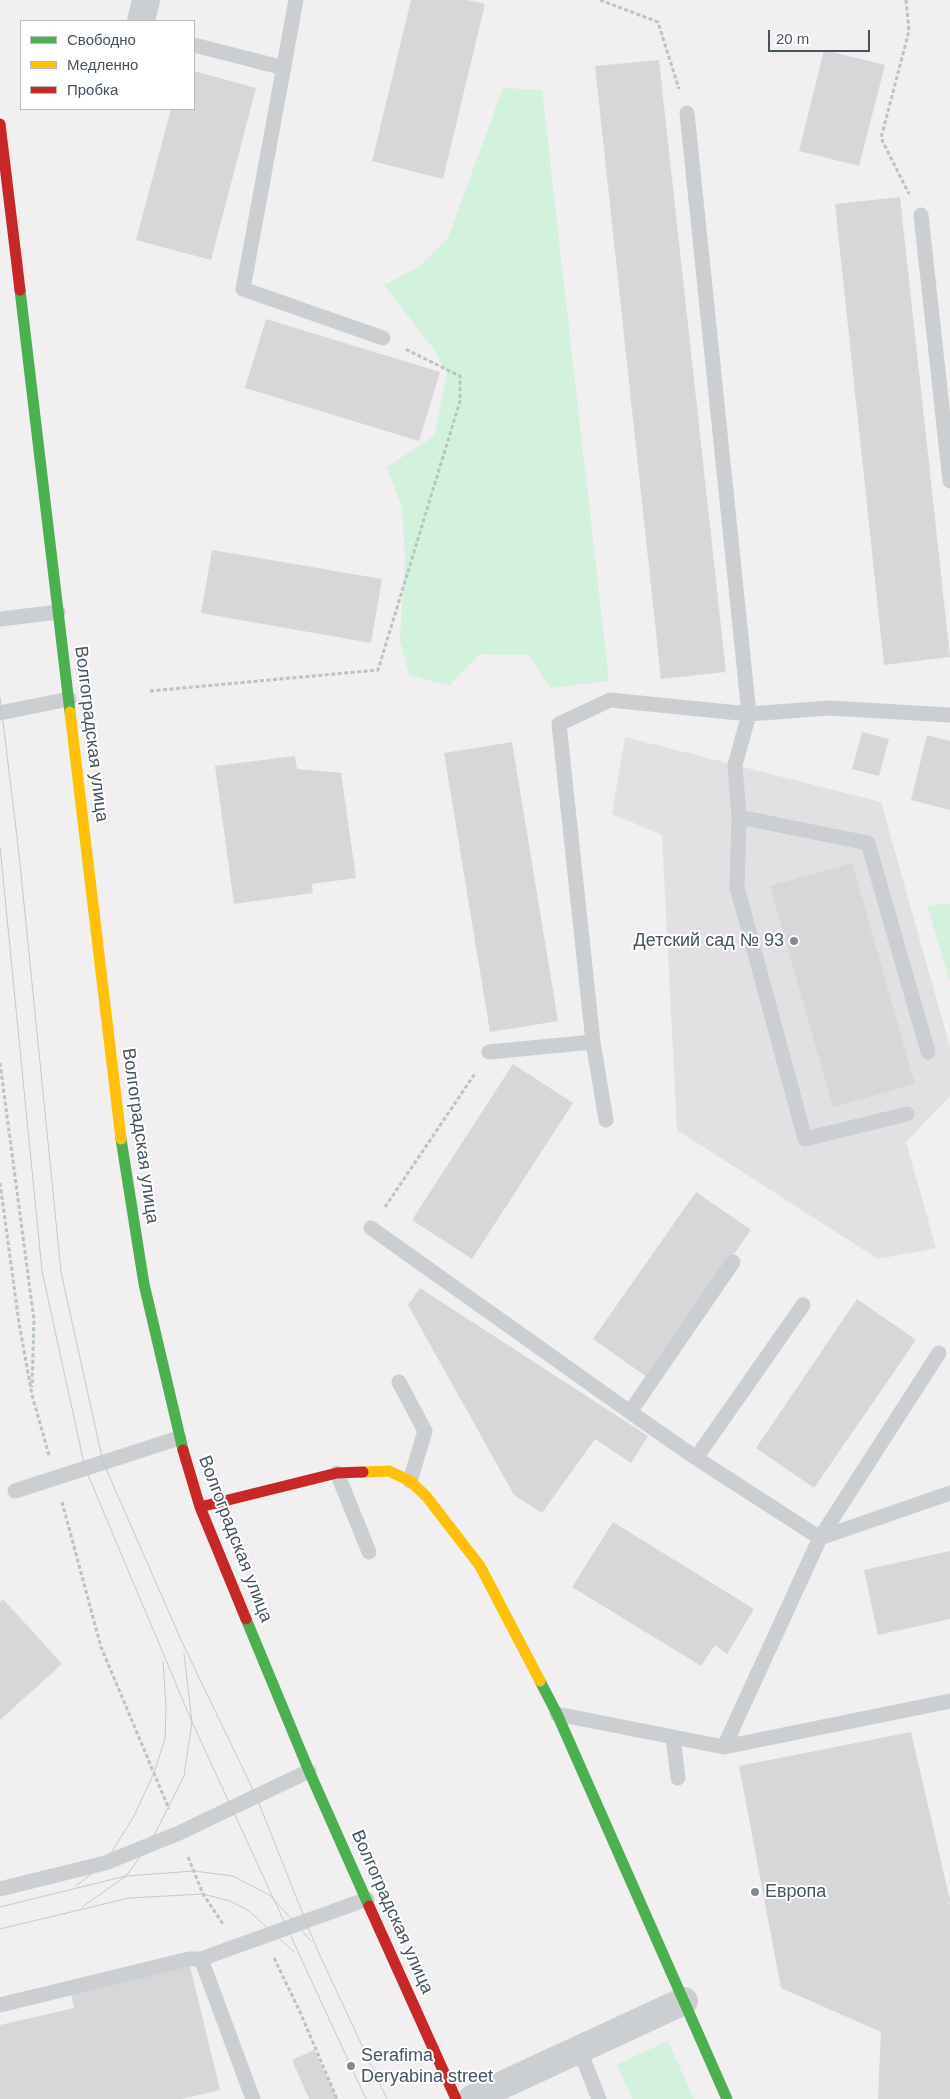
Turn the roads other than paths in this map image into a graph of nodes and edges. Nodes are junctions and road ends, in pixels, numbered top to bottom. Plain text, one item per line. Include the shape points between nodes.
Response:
1 (146, 0) edge
2 (296, 0) edge
3 (141, 20) edge
4 (195, 45) edge
5 (284, 68) junction
6 (687, 113) road end
7 (0, 124) edge
8 (920, 215) road end
9 (383, 338) road end
10 (950, 481) edge
11 (58, 612) junction
12 (0, 619) edge
13 (68, 699) junction
14 (0, 713) edge
15 (750, 714) junction
16 (950, 716) edge
17 (739, 818) junction
18 (593, 1042) junction
19 (489, 1052) road end
20 (928, 1052) dead end
21 (907, 1114) dead end
22 (606, 1120) dead end
23 (371, 1228) road end
24 (733, 1262) dead end
25 (803, 1305) dead end
26 (939, 1353) dead end
27 (399, 1382) dead end
28 (630, 1412) junction
29 (179, 1438) junction
30 (696, 1458) junction
31 (337, 1473) junction
32 (410, 1482) junction
33 (15, 1491) dead end
34 (950, 1492) edge
35 (200, 1507) junction
36 (820, 1538) junction
37 (369, 1552) dead end
38 (950, 1701) edge
39 (558, 1714) junction
40 (673, 1737) junction
41 (724, 1747) junction
42 (309, 1771) junction
43 (678, 1778) dead end
44 (0, 1889) edge
45 (367, 1899) junction
46 (201, 1959) junction
47 (684, 2001) junction
48 (0, 2005) edge
49 (580, 2051) junction
50 (253, 2099) edge
51 (456, 2099) edge
52 (472, 2099) edge
53 (600, 2099) edge
54 (727, 2099) edge

1 - 3 street
2 - 5 lane
4 - 5 lane
5 - 9 lane via 242,289
6 - 15 lane
7 - 11 street, Волгоградская улица
8 - 10 lane
11 - 12 lane
11 - 13 street, Волгоградская улица
13 - 14 lane
13 - 29 street, Волгоградская улица via 120,1135 144,1284
15 - 16 lane via 829,708
15 - 17 lane via 735,765
15 - 18 lane via 610,700 558,724
17 - 20 lane via 868,843
17 - 21 lane via 737,887 805,1139
18 - 19 lane
18 - 22 lane
23 - 28 lane
24 - 28 lane
25 - 30 lane
26 - 36 lane
27 - 32 lane via 426,1431
28 - 30 lane
29 - 33 lane
29 - 35 street, Волгоградская улица
30 - 36 lane
31 - 32 street via 389,1471
31 - 35 street
31 - 37 lane
32 - 39 street via 426,1496 480,1566
34 - 36 lane
35 - 42 street, Волгоградская улица
36 - 41 lane
38 - 41 lane
39 - 40 lane
39 - 47 street
40 - 41 lane
40 - 43 lane
42 - 44 lane via 179,1833 105,1863
42 - 45 street, Волгоградская улица
45 - 46 lane
45 - 51 street, Волгоградская улица
46 - 48 lane via 189,1959
46 - 50 lane
47 - 49 street
47 - 54 street
49 - 52 street
49 - 53 lane

